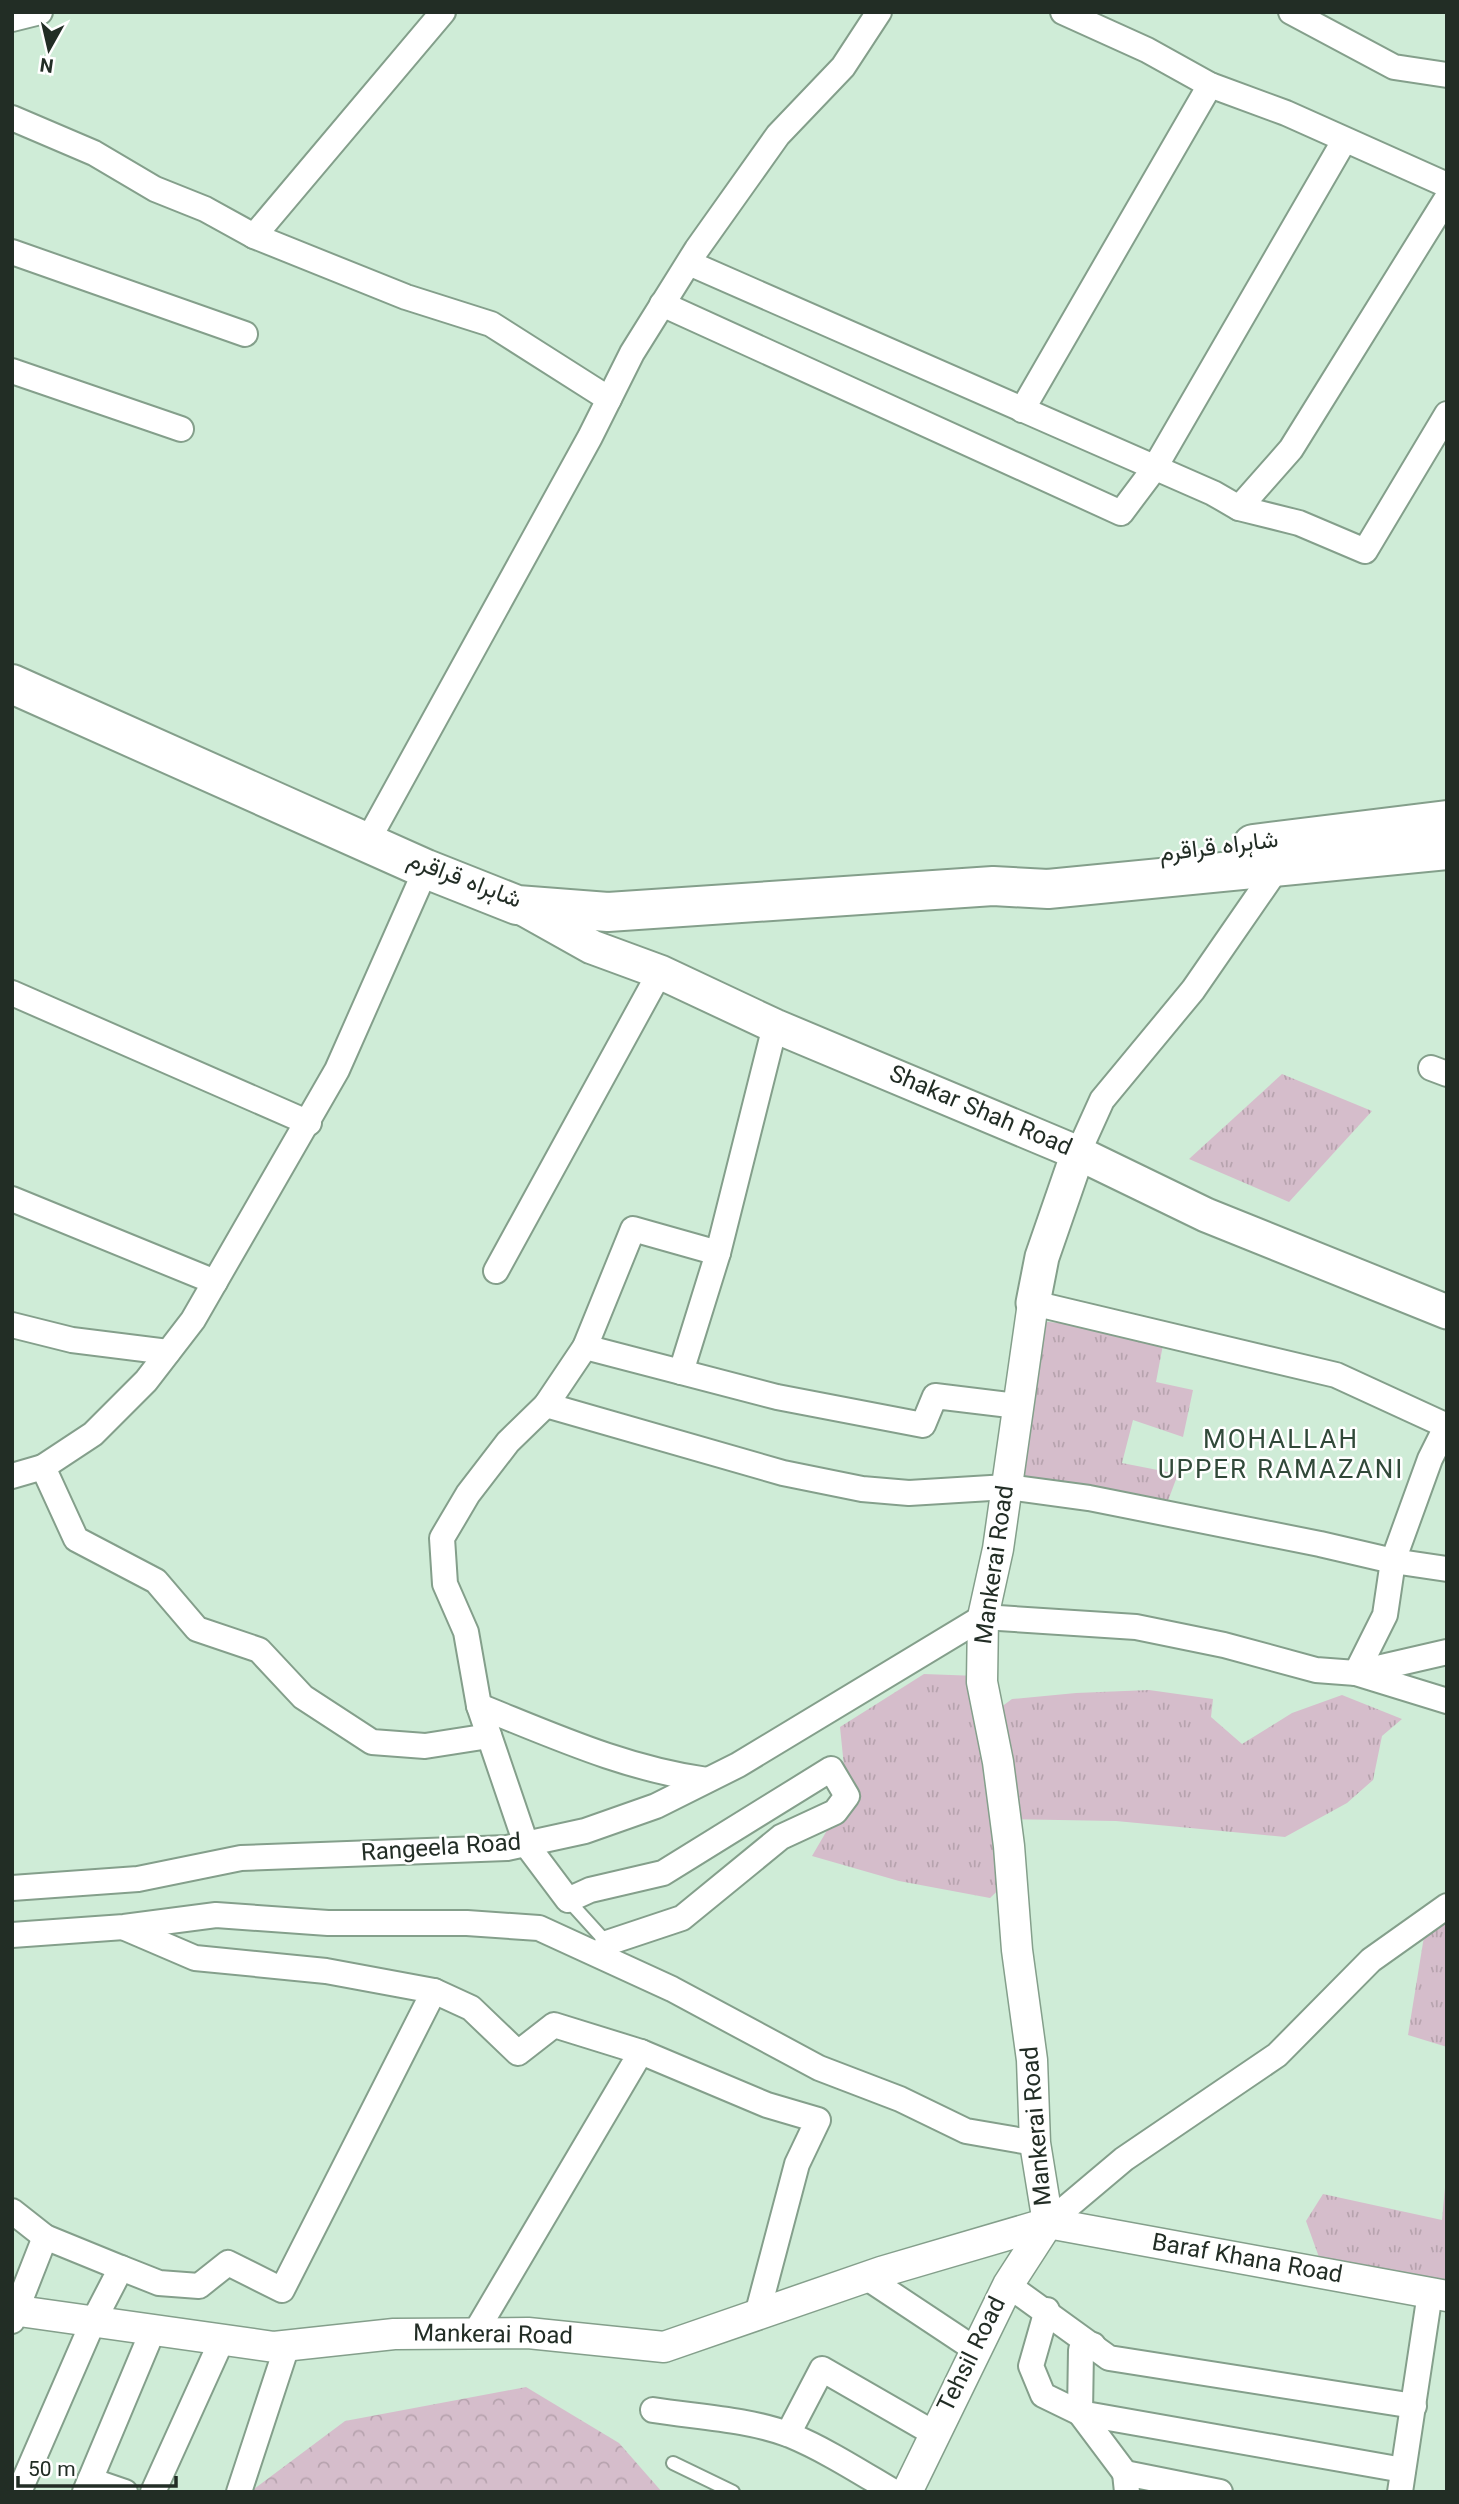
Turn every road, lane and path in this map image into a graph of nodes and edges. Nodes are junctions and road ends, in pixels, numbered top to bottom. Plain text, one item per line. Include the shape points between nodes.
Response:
1 (40, 12) edge
2 (443, 12) edge
3 (879, 12) edge
4 (1063, 12) edge
5 (1291, 12) edge
6 (12, 19) edge
7 (1447, 75) edge
8 (1210, 85) junction
9 (12, 118) edge
10 (1344, 141) junction
11 (1447, 185) edge
12 (1447, 198) edge
13 (254, 236) junction
14 (12, 252) edge
15 (689, 263) junction
16 (663, 304) junction
17 (245, 334) dead end
18 (12, 371) edge
19 (609, 399) junction
20 (1022, 410) junction
21 (1447, 414) edge
22 (181, 429) dead end
23 (1154, 469) junction
24 (1239, 508) junction
25 (12, 684) edge
26 (1447, 820) edge
27 (367, 842) junction
28 (1447, 850) edge
29 (1278, 867) junction
30 (426, 869) junction
31 (993, 886) junction
32 (517, 905) junction
33 (660, 972) junction
34 (12, 993) edge
35 (775, 1026) junction
36 (309, 1123) junction
37 (1078, 1153) junction
38 (12, 1199) edge
39 (718, 1253) junction
40 (496, 1271) dead end
41 (215, 1282) junction
42 (1033, 1303) junction
43 (1447, 1312) edge
44 (12, 1325) edge
45 (584, 1347) junction
46 (168, 1352) junction
47 (681, 1372) junction
48 (546, 1405) junction
49 (1018, 1406) junction
50 (1447, 1425) edge
51 (43, 1467) junction
52 (12, 1476) edge
53 (1007, 1487) junction
54 (1393, 1561) junction
55 (1447, 1569) edge
56 (984, 1617) junction
57 (1447, 1652) edge
58 (1356, 1673) junction
59 (1447, 1701) edge
60 (479, 1706) junction
61 (489, 1736) junction
62 (707, 1780) junction
63 (526, 1844) junction
64 (12, 1888) edge
65 (568, 1900) junction
66 (1447, 1906) edge
67 (124, 1927) junction
68 (12, 1935) edge
69 (607, 1942) joint
70 (435, 1991) junction
71 (641, 2052) junction
72 (1035, 2143) junction
73 (12, 2211) edge
74 (1048, 2223) junction
75 (45, 2237) junction
76 (121, 2268) junction
77 (866, 2277) junction
78 (1008, 2285) junction
79 (1439, 2294) edge
80 (1047, 2310) junction
81 (14, 2314) edge
82 (757, 2315) junction
83 (93, 2322) junction
84 (153, 2330) junction
85 (475, 2333) junction
86 (222, 2342) junction
87 (1093, 2345) junction
88 (287, 2346) junction
89 (976, 2350) junction
90 (1414, 2406) junction
91 (653, 2410) dead end
92 (1080, 2413) junction
93 (788, 2434) junction
94 (935, 2434) junction
95 (673, 2463) dead end
96 (1402, 2481) edge
97 (1126, 2482) edge
98 (87, 2486) edge
99 (19, 2492) edge
100 (125, 2492) edge
101 (153, 2492) edge
102 (240, 2492) edge
103 (733, 2492) edge
104 (894, 2492) edge
105 (907, 2492) edge
106 (1220, 2492) edge

1 - 6 street
2 - 13 street
3 - 15 street via 844,66 778,135
4 - 8 street
5 - 7 street via 1394,67
8 - 10 street
8 - 20 street
9 - 13 street via 94,153 155,189
10 - 11 street
10 - 23 street
12 - 24 street via 1291,449
13 - 19 street via 406,297 491,324
14 - 17 street
15 - 16 street
15 - 20 street
16 - 19 street
16 - 23 street via 1121,513
18 - 22 street
19 - 27 street
20 - 23 street
21 - 24 street via 1365,551 1300,523
23 - 24 street
25 - 27 highway, شاہراہ قراقرم
26 - 31 highway, شاہراہ قراقرم via 1043,869
27 - 30 highway, شاہراہ قراقرم
28 - 29 highway, شاہراہ قراقرم
29 - 31 highway, شاہراہ قراقرم via 1048,888
29 - 37 street via 1193,990 1102,1100
30 - 32 highway, شاہراہ قراقرم
30 - 36 street
31 - 32 highway, شاہراہ قراقرم via 608,912
32 - 33 main road, Shakar Shah Road via 592,947
33 - 35 main road, Shakar Shah Road
33 - 40 street
34 - 36 street
35 - 37 main road, Shakar Shah Road
35 - 39 street
36 - 41 street
37 - 42 main road, Mankerai Road via 1042,1257
37 - 43 main road, Shakar Shah Road via 1206,1215
38 - 41 street
39 - 45 street via 634,1229
39 - 47 street
41 - 46 street
42 - 49 street, Mankerai Road
42 - 50 street via 1336,1375
44 - 46 street via 72,1340
45 - 47 street
45 - 48 street
46 - 51 street via 93,1434
47 - 49 street via 776,1397 923,1425 935,1396
48 - 53 street via 783,1473 862,1489 909,1493
48 - 60 street via 508,1442 468,1494 442,1538 445,1584 466,1632
49 - 53 street, Mankerai Road
50 - 54 street
51 - 52 street
51 - 61 street via 76,1539 156,1581 197,1629 259,1650 303,1697 372,1742 425,1746
53 - 54 street via 1089,1499
53 - 56 street, Mankerai Road
54 - 55 street
54 - 58 street via 1385,1615
56 - 58 street via 1136,1627 1224,1644 1316,1670
56 - 62 street, Rangeela Road
56 - 72 street, Mankerai Road via 982,1682 1009,1846 1032,2060
57 - 58 street
58 - 59 street
60 - 61 street
60 - 62 street via 603,1756 665,1774
61 - 63 street
62 - 63 street, Rangeela Road via 633,1815
63 - 64 street, Rangeela Road via 241,1858 138,1879
63 - 65 street
65 - 69 lane
65 - 69 street via 590,1890 663,1873 831,1769 847,1796 835,1812 781,1837 681,1918
66 - 74 street via 1371,1960 1277,2055 1124,2159
67 - 68 street
67 - 70 street via 195,1958 326,1971
67 - 72 street via 216,1915 539,1928 671,1989 819,2068 966,2131
70 - 71 street via 471,2008 518,2053 554,2025
70 - 76 street via 282,2290 228,2263 199,2286 159,2283
71 - 82 street via 767,2105 818,2120 797,2164
71 - 85 street
72 - 74 street, Mankerai Road
73 - 75 street
74 - 77 street, Mankerai Road
74 - 78 street, Tehsil Road
74 - 79 street, Baraf Khana Road
75 - 76 street
75 - 81 street
76 - 83 street
77 - 82 street, Mankerai Road
77 - 89 street
78 - 80 street
78 - 89 street, Tehsil Road
79 - 90 street
80 - 87 street
80 - 92 street via 1031,2366 1043,2395
81 - 83 street, Mankerai Road
82 - 85 street, Mankerai Road via 664,2347 528,2333
83 - 84 street, Mankerai Road
83 - 99 street
84 - 86 street, Mankerai Road
84 - 98 street
85 - 88 street, Mankerai Road via 394,2334
86 - 88 street, Mankerai Road
86 - 101 street
87 - 90 street via 1109,2358
87 - 92 street via 1082,2350
88 - 102 street
89 - 94 street, Tehsil Road
90 - 96 street
91 - 93 street
92 - 96 street
92 - 97 street
93 - 94 street via 822,2369
93 - 104 street
94 - 105 street, Tehsil Road
95 - 103 lane
97 - 106 street
98 - 100 street

